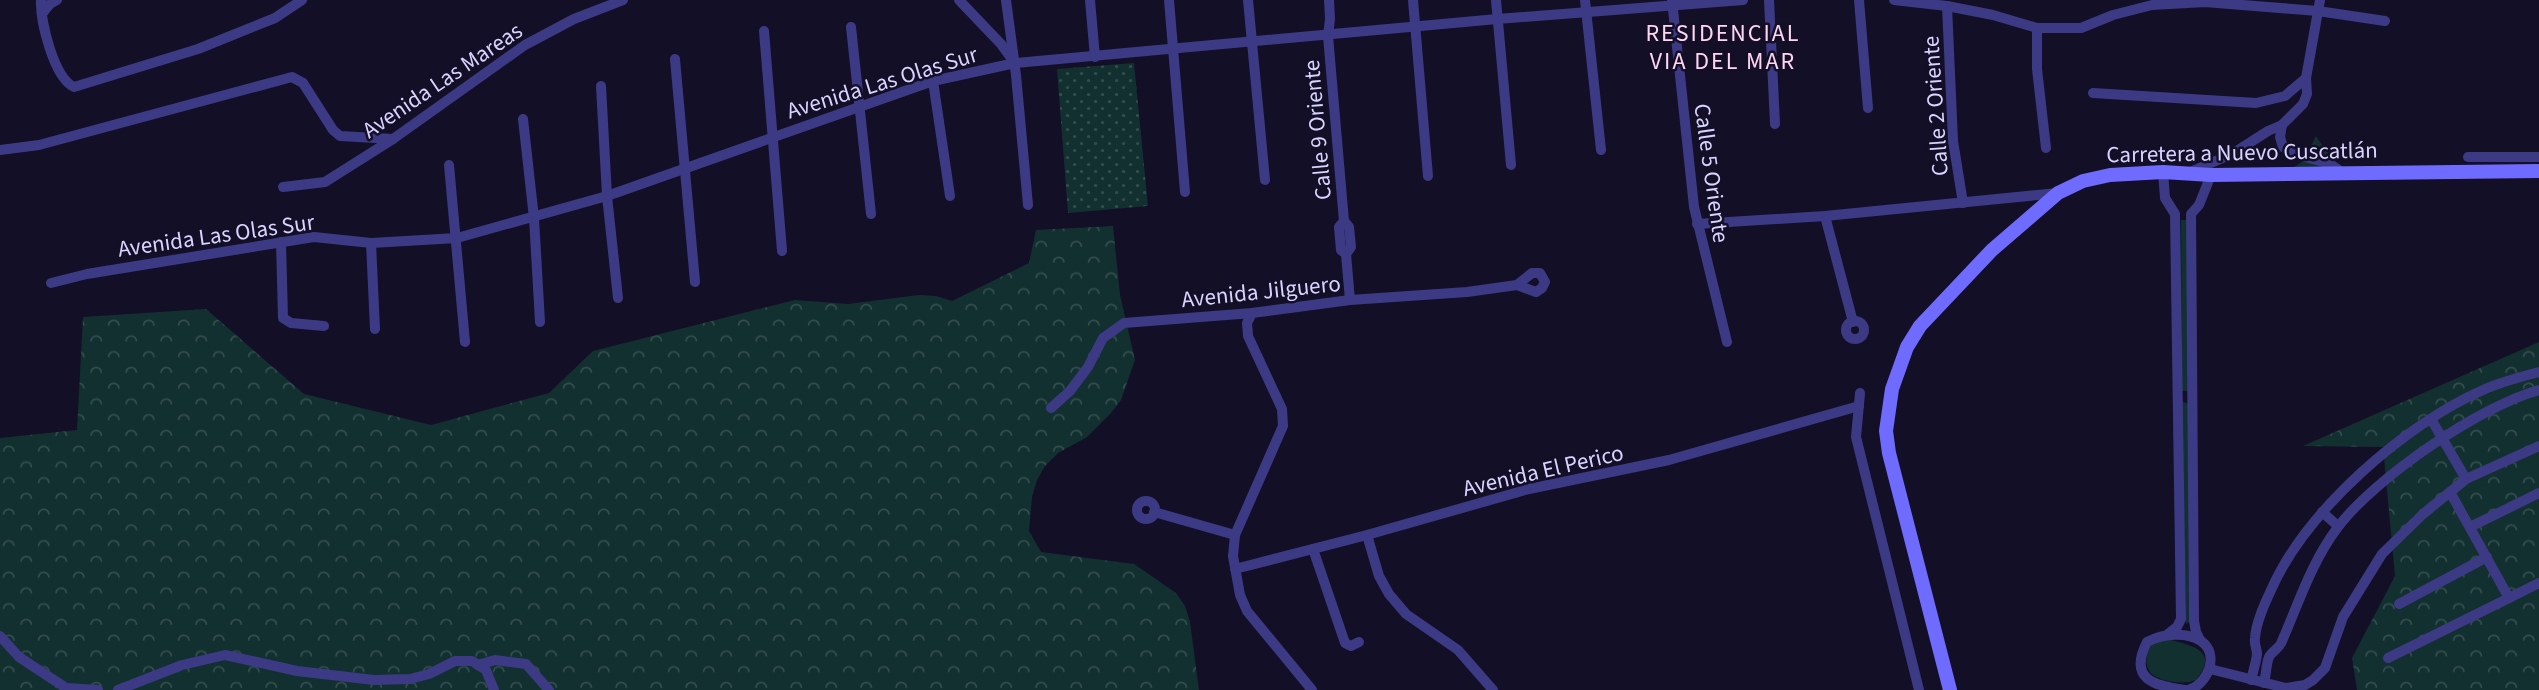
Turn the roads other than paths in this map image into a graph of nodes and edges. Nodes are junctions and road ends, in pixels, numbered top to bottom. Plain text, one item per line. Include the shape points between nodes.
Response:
1 (41, 0) edge
2 (57, 0) edge
3 (302, 0) edge
4 (624, 0) edge
5 (959, 0) edge
6 (1006, 0) edge
7 (1090, 0) edge
8 (1169, 0) edge
9 (1248, 0) edge
10 (1329, 0) edge
11 (1413, 0) edge
12 (1496, 0) edge
13 (1585, 0) edge
14 (1743, 0) edge
15 (1769, 0) edge
16 (1859, 0) edge
17 (1894, 0) edge
18 (2320, 0) edge
19 (1673, 3) edge
20 (1948, 6) junction
21 (2318, 11) junction
22 (1586, 13) junction
23 (42, 14) junction
24 (1497, 19) junction
25 (2385, 21) dead end
26 (1416, 26) junction
27 (851, 27) dead end
28 (2037, 29) junction
29 (764, 30) dead end
30 (1328, 36) junction
31 (1251, 42) junction
32 (1173, 49) junction
33 (1095, 57) junction
34 (675, 59) dead end
35 (1015, 63) junction
36 (2306, 78) junction
37 (933, 82) junction
38 (601, 86) dead end
39 (2093, 93) dead end
40 (861, 106) junction
41 (1868, 108) dead end
42 (523, 119) dead end
43 (1774, 124) dead end
44 (2282, 125) junction
45 (772, 137) junction
46 (393, 139) junction
47 (2046, 148) dead end
48 (0, 150) edge
49 (1601, 150) dead end
50 (2468, 157) dead end
51 (2539, 157) edge
52 (1511, 164) dead end
53 (449, 165) dead end
54 (685, 169) junction
55 (2539, 171) edge
56 (2163, 172) junction
57 (2342, 173) junction
58 (2186, 174) junction
59 (2211, 175) junction
60 (1427, 176) dead end
61 (1265, 180) dead end
62 (283, 187) dead end
63 (1185, 192) dead end
64 (2058, 193) junction
65 (607, 196) junction
66 (950, 196) dead end
67 (1963, 203) junction
68 (1028, 205) dead end
69 (871, 214) dead end
70 (2175, 214) junction
71 (2191, 214) junction
72 (1825, 216) junction
73 (534, 218) junction
74 (1697, 224) junction
75 (457, 238) junction
76 (281, 242) junction
77 (371, 243) junction
78 (782, 251) dead end
79 (695, 282) dead end
80 (51, 283) dead end
81 (1517, 285) dead end
82 (618, 298) dead end
83 (1350, 300) junction
84 (1252, 313) junction
85 (540, 322) dead end
86 (1853, 322) dead end
87 (324, 326) dead end
88 (375, 329) dead end
89 (465, 342) dead end
90 (1727, 342) dead end
91 (2539, 372) edge
92 (2539, 390) edge
93 (1860, 393) dead end
94 (2178, 399) junction
95 (2193, 399) junction
96 (1859, 406) junction
97 (1051, 408) dead end
98 (2431, 419) junction
99 (2442, 439) junction
100 (2539, 446) edge
101 (2466, 479) junction
102 (2451, 492) junction
103 (2539, 494) edge
104 (1154, 512) dead end
105 (2322, 512) junction
106 (2338, 526) junction
107 (2470, 527) junction
108 (1235, 535) junction
109 (1367, 536) junction
110 (1314, 549) junction
111 (2487, 557) junction
112 (1235, 569) junction
113 (2539, 583) edge
114 (2509, 598) junction
115 (2399, 604) dead end
116 (2168, 634) junction
117 (0, 636) edge
118 (2200, 640) junction
119 (1359, 642) dead end
120 (2257, 652) junction
121 (2269, 656) junction
122 (2388, 658) dead end
123 (478, 665) junction
124 (2210, 670) junction
125 (2256, 684) edge
126 (2159, 688) edge
127 (98, 690) edge
128 (118, 690) edge
129 (494, 690) edge
130 (549, 690) edge
131 (1312, 690) edge
132 (1493, 690) edge
133 (1919, 690) edge
134 (1950, 690) edge
135 (2187, 690) edge

1 - 23 street
2 - 23 street
3 - 23 street via 275,18 198,49 74,87 66,84 56,69
4 - 46 street, Avenida Las Mareas via 525,45
5 - 35 street
6 - 35 street
7 - 33 street
8 - 32 street
9 - 31 street
10 - 30 street, Calle 9 Oriente
11 - 26 street
12 - 24 street
13 - 22 street
14 - 19 street, Avenida Las Olas Sur
15 - 43 street
16 - 41 street
17 - 20 street
18 - 21 street
19 - 22 street, Avenida Las Olas Sur
19 - 74 street, Calle 5 Oriente
20 - 28 street
20 - 67 street, Calle 2 Oriente via 1953,141
21 - 25 street
21 - 28 street via 2205,2 2152,5 2081,28
21 - 36 street
22 - 24 street, Avenida Las Olas Sur
22 - 49 street
24 - 26 street, Avenida Las Olas Sur
24 - 52 street
26 - 30 street, Avenida Las Olas Sur
26 - 60 street
27 - 40 street
28 - 47 street
29 - 45 street
30 - 31 street, Avenida Las Olas Sur
30 - 83 street, Calle 9 Oriente via 1344,221 1339,227
31 - 32 street, Avenida Las Olas Sur
31 - 61 street
32 - 33 street, Avenida Las Olas Sur
32 - 63 street
33 - 35 street, Avenida Las Olas Sur
34 - 54 street
35 - 37 street, Avenida Las Olas Sur
35 - 68 street
36 - 39 street via 2285,96 2256,103
36 - 44 street via 2303,104
37 - 40 street, Avenida Las Olas Sur
37 - 66 street
38 - 65 street
40 - 45 street, Avenida Las Olas Sur
40 - 69 street
42 - 73 street
44 - 57 street via 2283,147 2333,164
44 - 58 street
45 - 54 street, Avenida Las Olas Sur
45 - 78 street
46 - 48 street via 340,136 303,83 292,77 39,145
46 - 62 street, Avenida Las Mareas via 325,182
50 - 51 street
53 - 75 street
54 - 65 street, Avenida Las Olas Sur
54 - 79 street
55 - 57 street, Carretera a Nuevo Cuscatlán
56 - 58 street, Carretera a Nuevo Cuscatlán
56 - 64 street, Carretera a Nuevo Cuscatlán via 2095,177
56 - 70 street via 2165,198
57 - 59 street, Carretera a Nuevo Cuscatlán
58 - 59 street, Carretera a Nuevo Cuscatlán
59 - 71 street
64 - 67 street
64 - 134 street, Carretera a Nuevo Cuscatlán via 1992,250 1920,326 1897,371 1888,406 1889,453
65 - 73 street, Avenida Las Olas Sur
65 - 82 street
67 - 72 street
70 - 71 street
70 - 94 street
71 - 95 street
72 - 74 street
72 - 86 street
73 - 75 street, Avenida Las Olas Sur
73 - 85 street
74 - 90 street, Calle 5 Oriente
75 - 77 street, Avenida Las Olas Sur
75 - 89 street
76 - 77 street, Avenida Las Olas Sur via 314,237
76 - 80 street, Avenida Las Olas Sur
76 - 87 street via 283,318
77 - 88 street
81 - 83 street, Avenida Jilguero
83 - 84 street, Avenida Jilguero
84 - 97 street, Avenida Jilguero via 1124,323 1103,338 1070,391
84 - 108 street via 1248,336 1282,409 1283,426
91 - 98 street via 2483,390
92 - 99 street via 2495,407
93 - 96 street
94 - 95 street
94 - 116 street via 2180,619
95 - 118 street via 2194,621
96 - 109 street, Avenida El Perico via 1669,460 1529,489
96 - 133 street via 1856,438
98 - 99 street
98 - 105 street via 2359,474
99 - 101 street
99 - 106 street via 2382,482
100 - 101 street
101 - 102 street
102 - 107 street
102 - 125 street via 2382,554 2343,617 2325,668 2314,680 2286,688
103 - 107 street
104 - 108 street
105 - 106 street
105 - 120 street via 2272,587 2254,641
106 - 121 street via 2306,580 2281,645
107 - 111 street
108 - 112 street
109 - 110 street, Avenida El Perico
109 - 132 street via 1378,576 1389,594 1406,614 1458,650
110 - 112 street, Avenida El Perico
110 - 119 street via 1345,643
111 - 114 street
111 - 115 street
112 - 131 street via 1247,611
113 - 114 street
114 - 122 street
116 - 118 street
116 - 126 street via 2147,642 2140,662 2147,680
117 - 127 street via 19,657 66,688
118 - 124 street via 2208,651
120 - 121 street
120 - 125 street
121 - 125 street
123 - 128 street via 455,661 410,679 374,680 297,671 225,654
123 - 129 street via 486,670
123 - 130 street via 495,660 526,664
124 - 125 street
124 - 135 street via 2200,685
126 - 135 street

